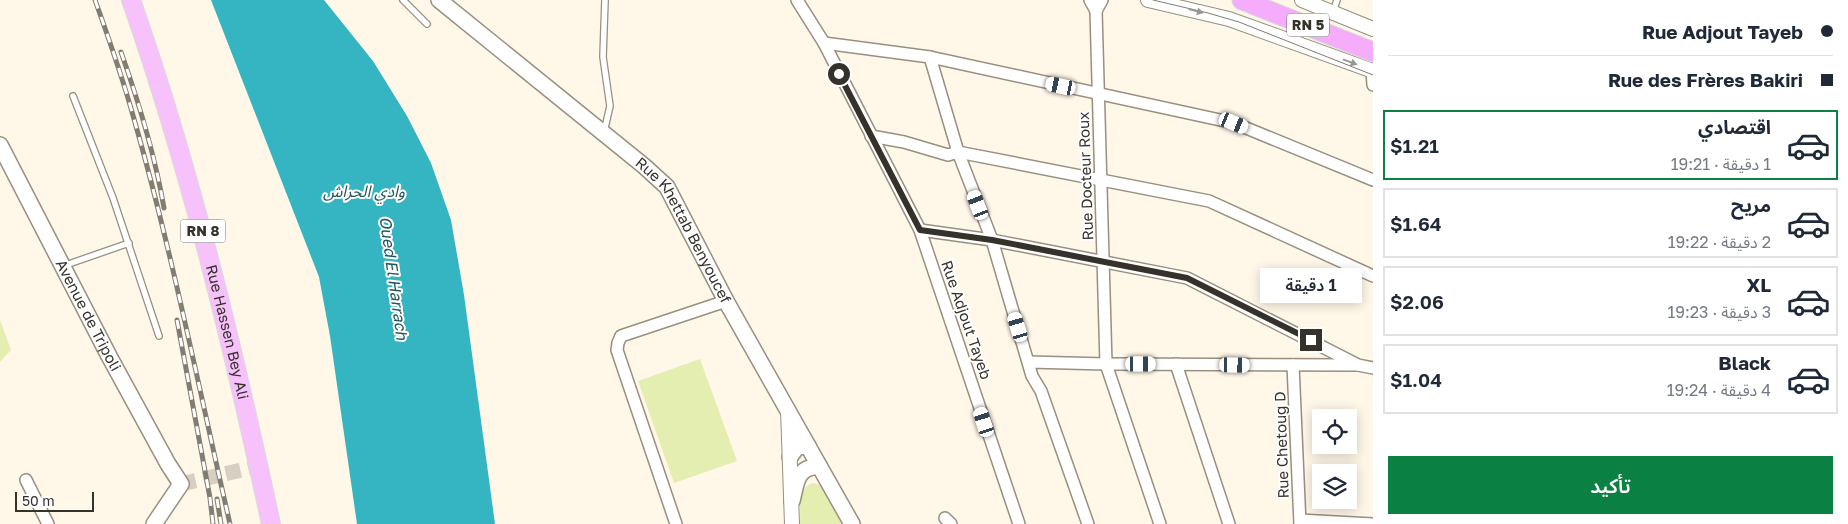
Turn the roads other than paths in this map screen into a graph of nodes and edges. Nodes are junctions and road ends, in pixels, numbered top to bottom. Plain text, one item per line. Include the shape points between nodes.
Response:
1 (131, 0) edge
2 (403, 0) edge
3 (439, 0) edge
4 (605, 0) edge
5 (798, 0) edge
6 (1090, 0) edge
7 (1102, 0) edge
8 (1148, 0) edge
9 (1242, 0) edge
10 (1277, 0) edge
11 (1302, 0) edge
12 (1335, 6) edge
13 (1096, 11) junction
14 (427, 24) dead end
15 (1373, 29) edge
16 (1373, 41) edge
17 (824, 43) junction
18 (930, 57) junction
19 (1373, 64) edge
20 (1373, 85) edge
21 (1098, 94) junction
22 (73, 96) dead end
23 (604, 134) junction
24 (870, 136) junction
25 (0, 145) edge
26 (958, 152) junction
27 (1100, 180) junction
28 (1373, 180) edge
29 (920, 230) junction
30 (992, 240) junction
31 (129, 243) junction
32 (1104, 261) junction
33 (63, 266) junction
34 (1373, 276) edge
35 (726, 302) junction
36 (159, 336) dead end
37 (1029, 362) junction
38 (1106, 364) junction
39 (1176, 364) junction
40 (1293, 365) junction
41 (1358, 365) junction
42 (1373, 368) edge
43 (788, 408) junction
44 (808, 446) junction
45 (790, 457) junction
46 (819, 466) junction
47 (26, 480) dead end
48 (792, 501) junction
49 (1300, 522) edge
50 (48, 524) edge
51 (154, 524) edge
52 (271, 524) edge
53 (676, 524) edge
54 (792, 524) edge
55 (852, 524) edge
56 (1018, 524) edge
57 (1088, 524) edge
58 (1160, 524) edge
59 (1229, 524) edge
60 (1373, 524) edge

1 - 52 main road, Rue Hassen Bey Ali / RN 8 via 166,103 207,248
2 - 14 lane
3 - 23 main road, Rue Khettab Benyoucef
4 - 23 lane via 603,57 610,106
5 - 17 street, Rue Adjout Tayeb
6 - 13 street, Rue Docteur Roux
7 - 13 street
8 -> 19 street via 1229,19
9 - 19 highway, RN 5
10 - 16 highway, RN 5
11 - 12 street
12 - 15 street
13 - 21 street, Rue Docteur Roux
17 - 18 street
17 - 24 street, Rue Adjout Tayeb
18 - 21 street
18 - 26 street
19 - 20 street
21 - 27 street, Rue Docteur Roux
21 - 28 street via 1234,123
22 - 31 lane
23 - 35 main road, Rue Khettab Benyoucef via 667,187
24 - 26 street via 948,155
24 - 29 street, Rue Adjout Tayeb
25 - 33 main road, Avenue de Tripoli
26 - 27 street
26 - 30 street
27 - 32 street, Rue Docteur Roux
27 - 34 street via 1209,201
29 - 30 street
29 - 56 street, Rue Adjout Tayeb
30 - 32 street
30 - 37 street
31 - 33 lane
31 - 36 lane
32 - 38 street, Rue Docteur Roux
32 - 41 street via 1187,278
33 - 51 main road, Avenue de Tripoli via 181,484
35 - 43 main road, Rue Khettab Benyoucef
35 - 53 street via 621,336 617,345
37 - 38 street
37 - 57 street
38 - 39 street
38 - 58 street, Rue Docteur Roux
39 - 40 street
39 - 59 street
40 - 41 street
40 - 49 street, Rue Chetoug D
41 - 42 street
43 - 44 main road, Rue Khettab Benyoucef
43 - 45 street
44 - 45 main road via 797,447
44 - 46 main road, Rue Khettab Benyoucef
45 - 48 street
46 - 48 main road via 803,470
46 - 55 main road, Rue Khettab Benyoucef
47 - 50 street
48 - 54 street
49 - 60 street

